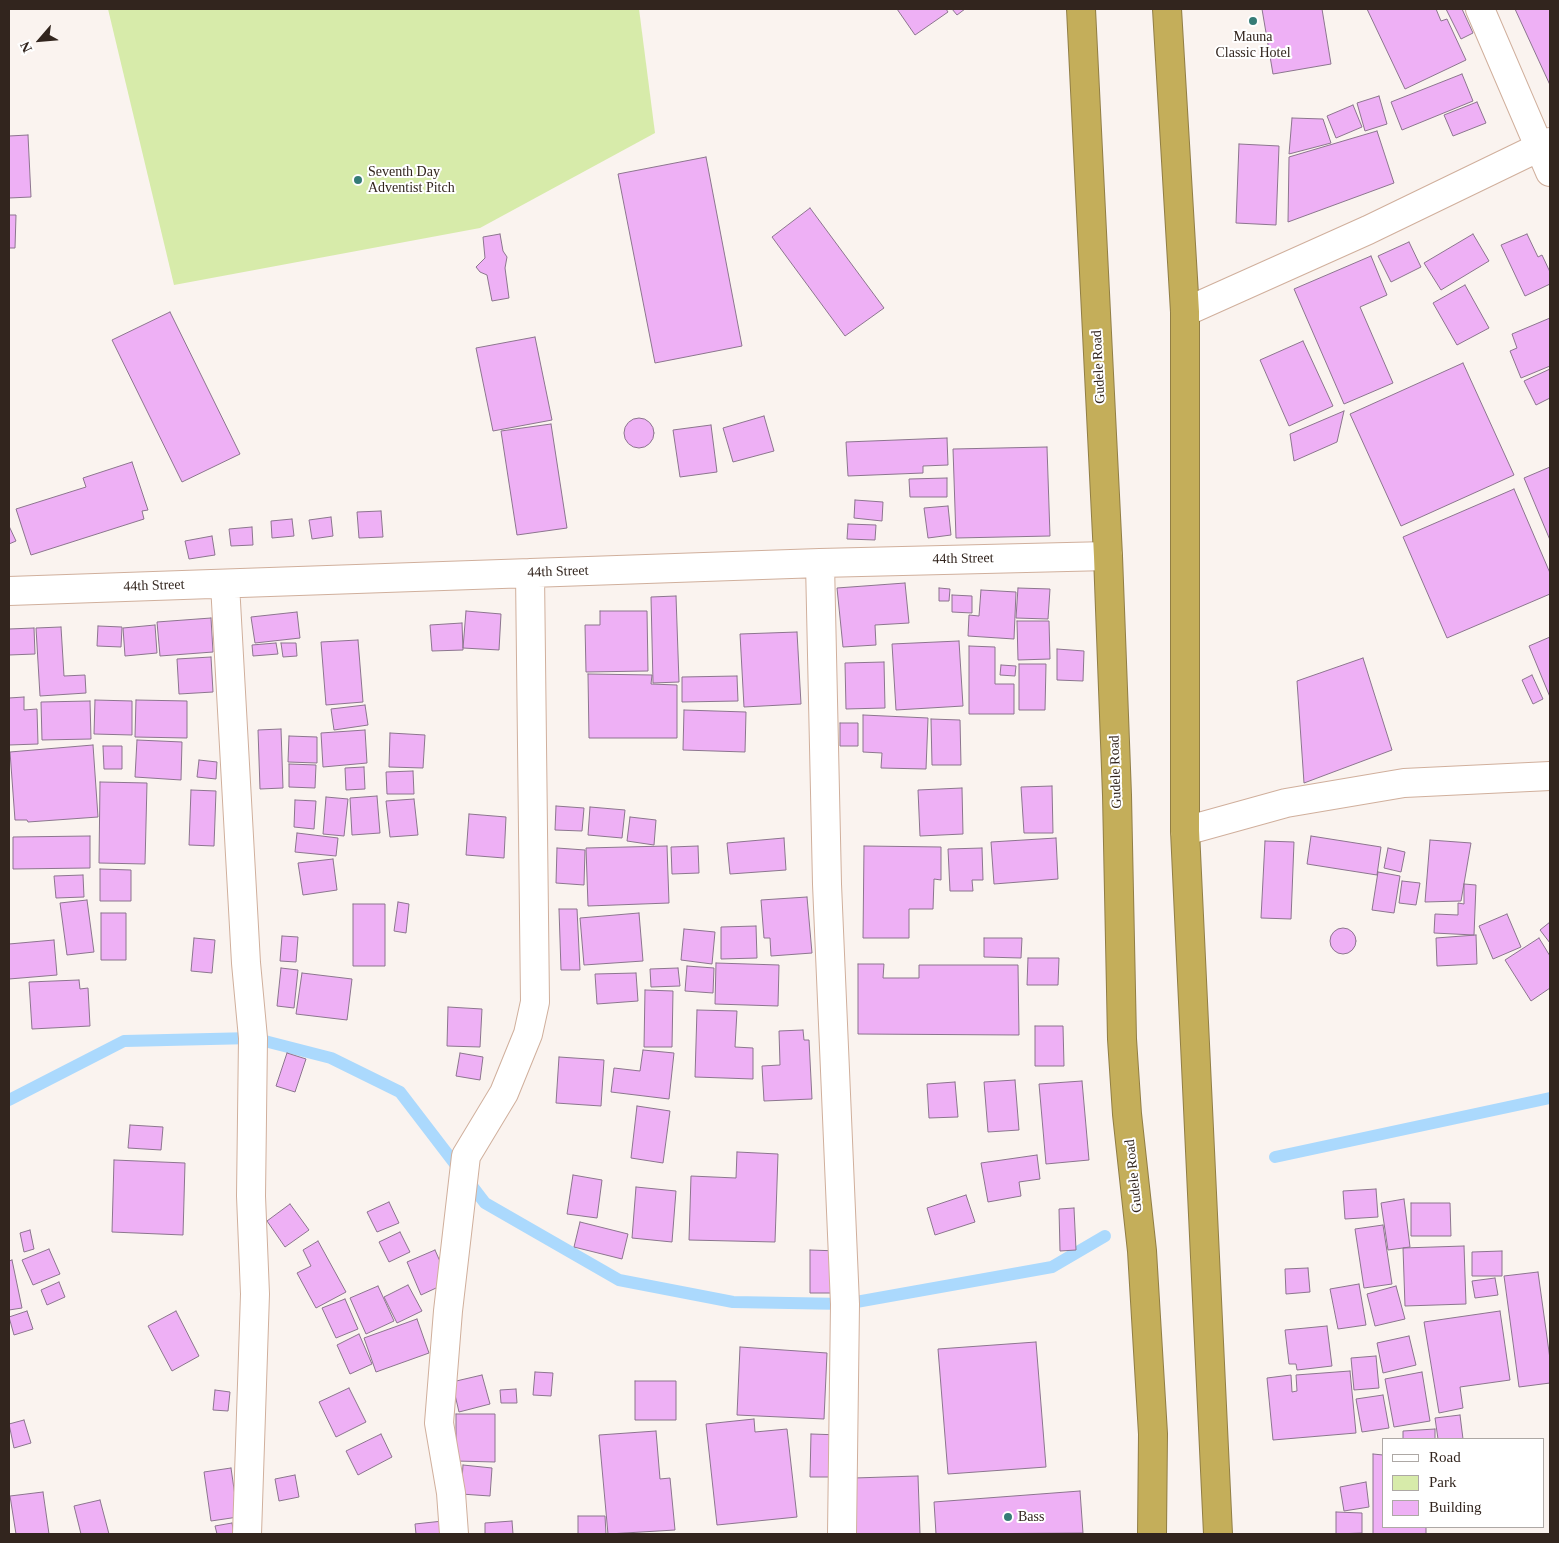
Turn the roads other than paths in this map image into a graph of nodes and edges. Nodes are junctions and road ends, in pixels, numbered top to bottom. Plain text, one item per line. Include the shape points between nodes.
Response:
1 (1081, 9) edge
2 (1168, 9) edge
3 (1480, 9) edge
4 (1545, 144) edge
5 (1550, 172) edge
6 (1185, 312) junction
7 (1108, 556) junction
8 (820, 563) junction
9 (530, 573) junction
10 (225, 584) junction
11 (9, 591) edge
12 (1550, 776) edge
13 (1185, 831) junction
14 (247, 1534) edge
15 (454, 1534) edge
16 (842, 1534) edge
17 (1152, 1534) edge
18 (1218, 1534) edge

1 - 7 highway, Gudele Road
2 - 6 highway
3 - 4 street
4 - 5 street
4 - 6 street via 1368,230
6 - 13 highway
7 - 8 street, 44th Street
7 - 17 highway, Gudele Road via 1122,1038 1143,1261 1153,1434
8 - 9 street, 44th Street
8 - 16 street via 827,884 845,1304
9 - 10 street, 44th Street
9 - 15 street via 535,1002 528,1034 504,1093 466,1156 439,1423
10 - 11 street, 44th Street
10 - 14 street via 246,963 254,1038 251,1196 256,1294
12 - 13 street via 1404,783 1286,803
13 - 18 highway

